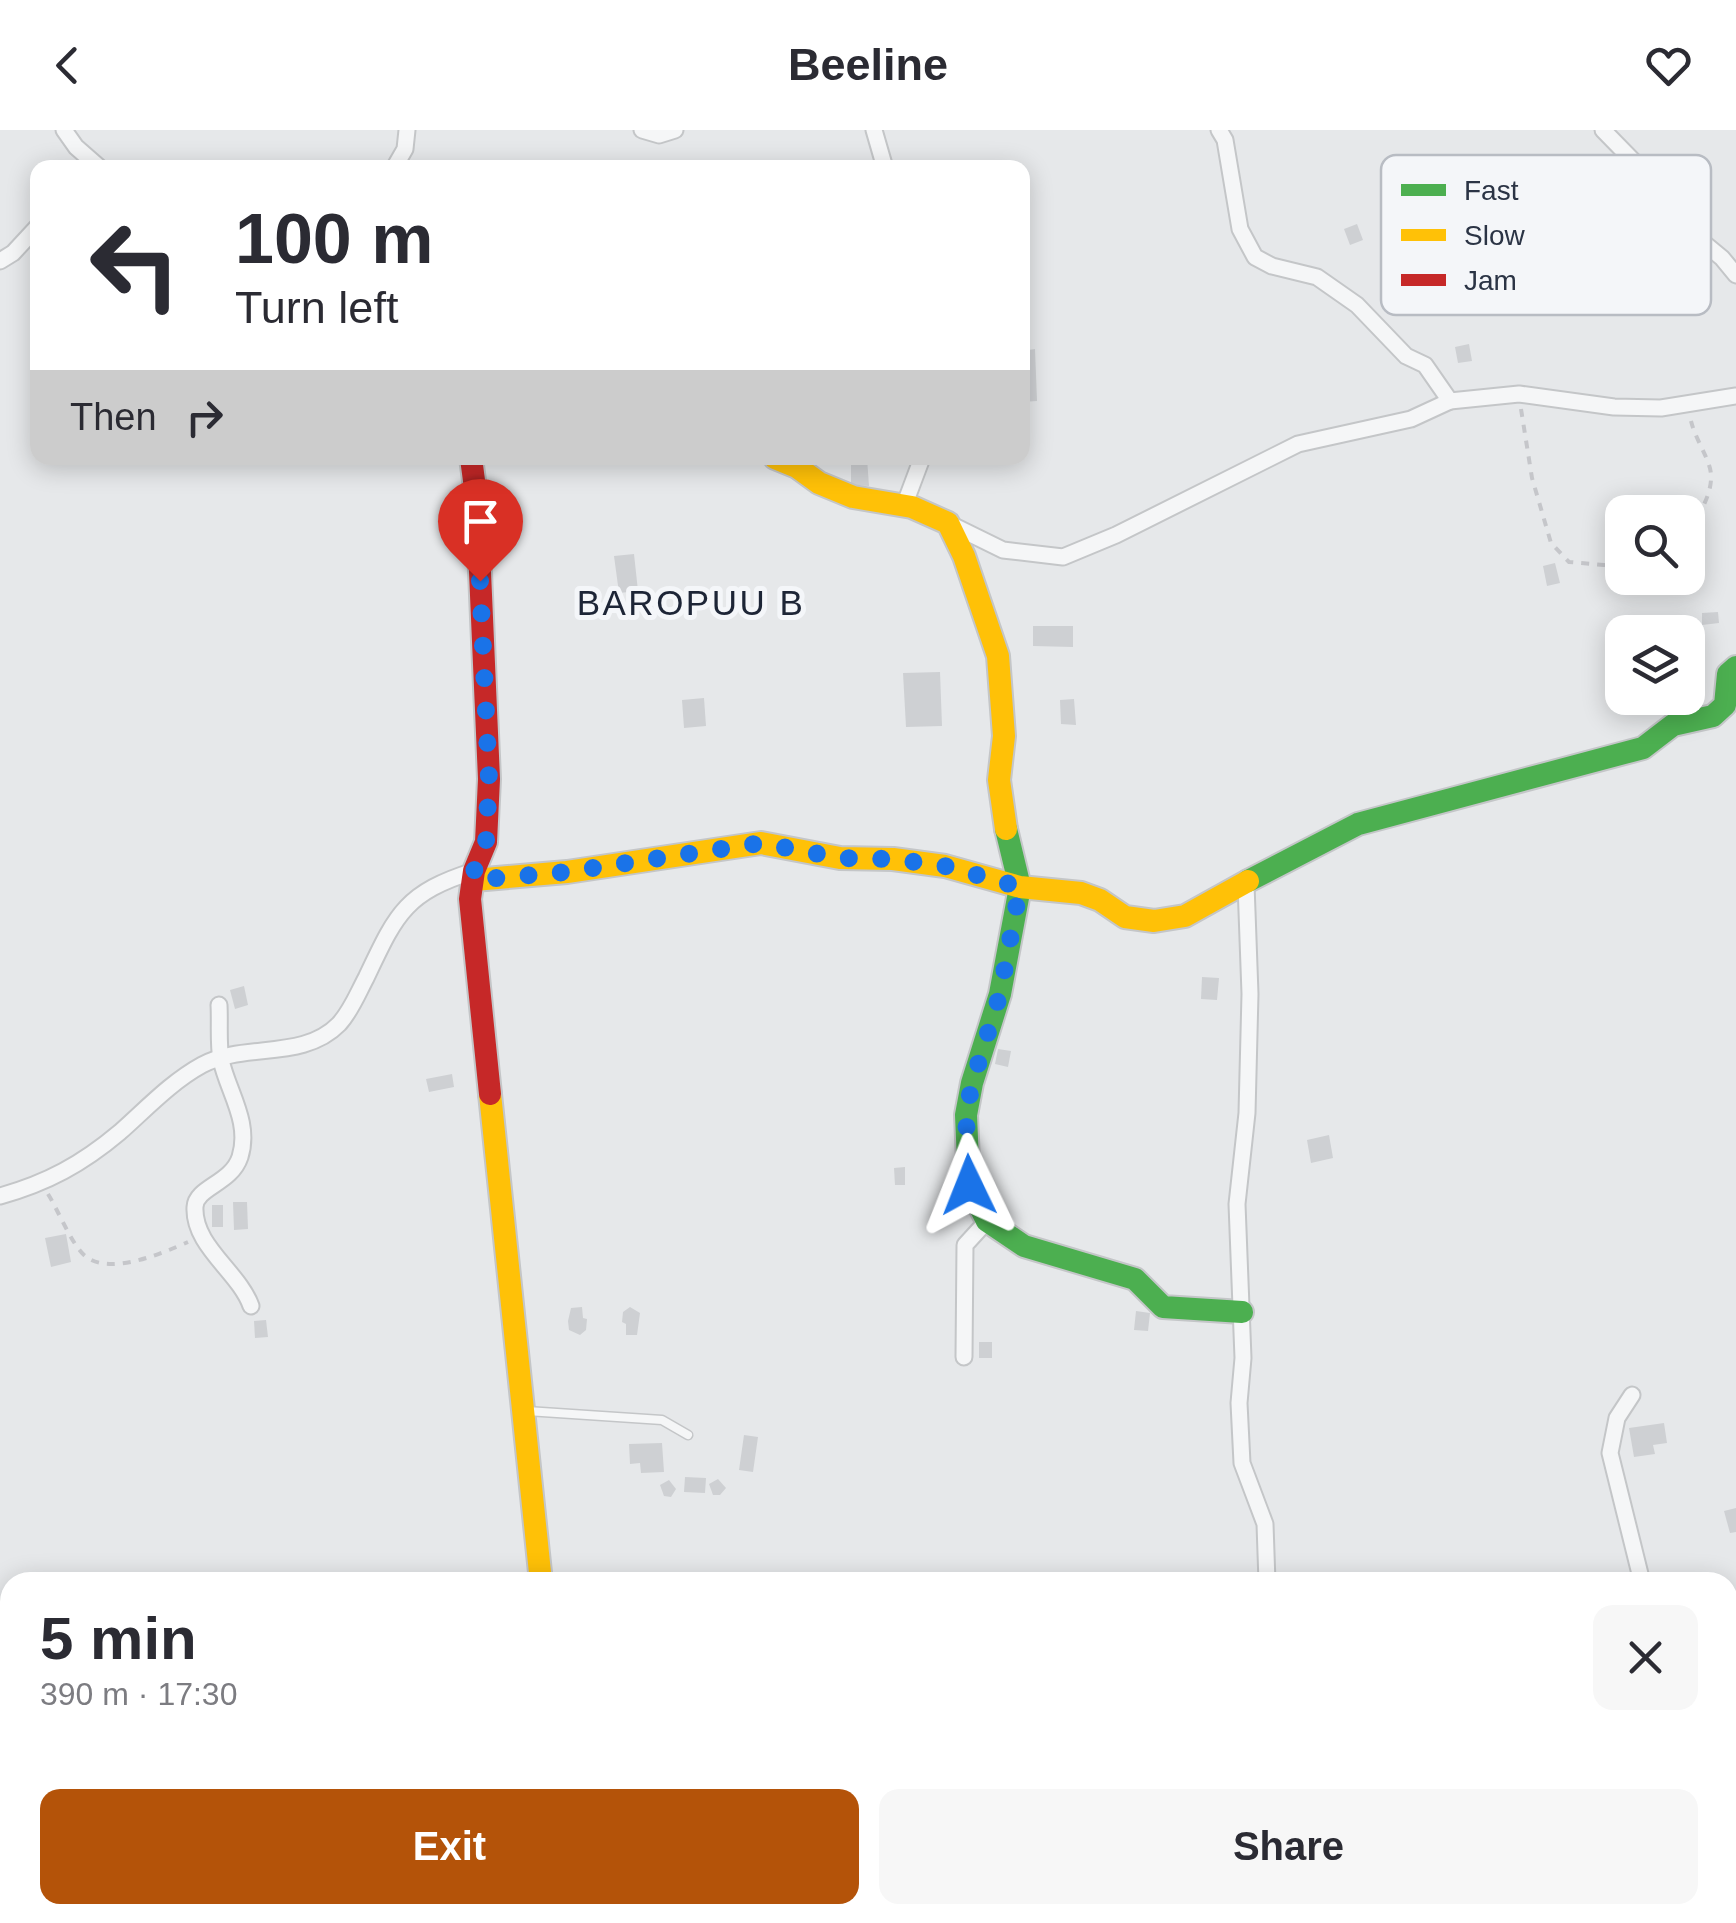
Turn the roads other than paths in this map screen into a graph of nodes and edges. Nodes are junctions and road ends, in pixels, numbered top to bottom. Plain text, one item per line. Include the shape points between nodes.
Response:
1 (64, 130) edge
2 (407, 130) edge
3 (642, 130) edge
4 (674, 130) edge
5 (874, 130) edge
6 (1218, 130) edge
7 (1603, 130) edge
8 (1627, 155) edge
9 (91, 160) edge
10 (399, 160) edge
11 (883, 160) edge
12 (30, 235) edge
13 (1711, 249) edge
14 (0, 260) edge
15 (1736, 276) edge
16 (1736, 396) edge
17 (1450, 401) junction
18 (471, 465) edge
19 (791, 465) edge
20 (919, 465) edge
21 (904, 506) junction
22 (948, 523) junction
23 (1736, 666) edge
24 (474, 875) junction
25 (1246, 884) junction
26 (1020, 887) junction
27 (219, 1005) dead end
28 (221, 1059) junction
29 (0, 1196) edge
30 (987, 1221) junction
31 (252, 1306) dead end
32 (1242, 1312) junction
33 (964, 1356) dead end
34 (1632, 1395) dead end
35 (523, 1410) junction
36 (688, 1435) dead end
37 (540, 1572) edge
38 (1267, 1572) edge
39 (1640, 1572) edge

1 - 9 street
2 - 10 street
3 - 4 street
5 - 11 street
6 - 17 street via 1240,229 1255,257 1317,277 1357,305 1406,356 1425,364
7 - 8 street
12 - 14 street
13 - 15 street
16 - 17 street via 1661,408 1519,394
17 - 22 street via 1411,419 1298,444 1063,557 1003,550
18 - 24 street via 489,779 486,842
19 - 21 street via 853,497
20 - 21 street
21 - 22 street
22 - 26 street via 998,656 1004,722 999,780
23 - 25 street via 1728,674 1725,706 1713,716 1673,725 1643,748 1358,824
24 - 26 street via 566,872 761,843 840,858 945,866
24 - 28 street via 436,883 399,912 350,1009 326,1035 301,1046
24 - 35 street via 474,965
25 - 26 street via 1185,916 1154,922 1125,917 1082,892
25 - 32 street via 1249,1056 1237,1204
26 - 30 street via 1000,994 966,1115 969,1185
27 - 28 street
28 - 29 street via 171,1087 96,1151 42,1185
28 - 31 street via 242,1116 241,1154 231,1176 201,1192 195,1206 202,1236
30 - 32 street via 1024,1246 1136,1279 1162,1308
30 - 33 street via 965,1244
32 - 38 street via 1242,1463 1265,1524
34 - 39 street via 1617,1418 1610,1453
35 - 36 lane via 662,1420
35 - 37 street

